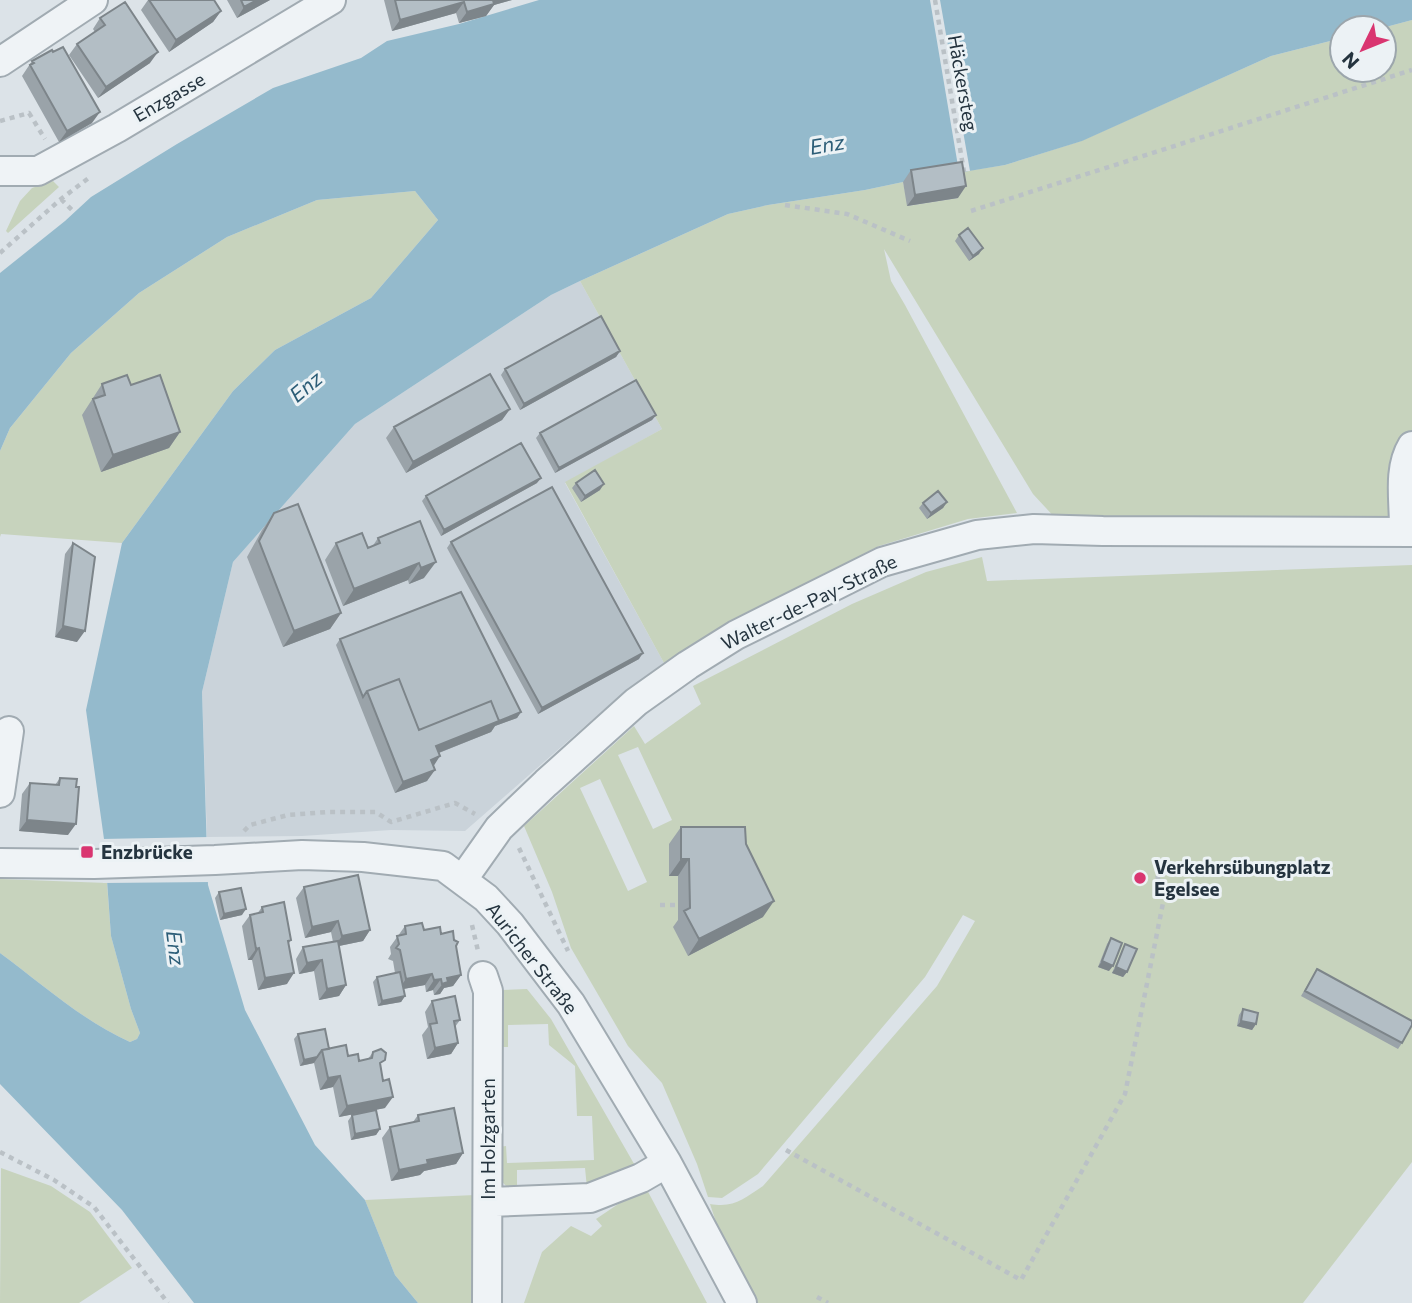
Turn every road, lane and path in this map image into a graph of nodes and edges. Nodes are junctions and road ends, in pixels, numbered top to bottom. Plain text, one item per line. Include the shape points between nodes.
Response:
1 (93, 0) edge
2 (331, 0) edge
3 (935, 0) edge
4 (0, 62) edge
5 (1412, 70) edge
6 (0, 171) edge
7 (964, 172) edge
8 (61, 199) dead end
9 (785, 205) dead end
10 (73, 211) dead end
11 (971, 211) dead end
12 (910, 241) dead end
13 (1412, 446) edge
14 (1408, 529) edge
15 (9, 731) dead end
16 (0, 793) edge
17 (476, 815) dead end
18 (220, 860) junction
19 (0, 863) edge
20 (1157, 875) dead end
21 (463, 880) junction
22 (660, 905) dead end
23 (678, 905) dead end
24 (483, 976) dead end
25 (786, 1150) dead end
26 (0, 1152) edge
27 (667, 1163) junction
28 (488, 1202) junction
29 (817, 1297) dead end
30 (167, 1303) edge
31 (487, 1303) edge
32 (741, 1303) edge
33 (828, 1303) edge

1 - 4 street
2 - 6 street, Enzgasse via 38,171
3 - 7 path, Häckersteg
5 - 11 path
8 - 10 path
9 - 12 path via 847,214
13 - 14 street via 1404,467
14 - 21 street, Walter-de-Pay-Straße via 1103,531 1032,525 882,562 736,635 636,702 499,828
15 - 16 street
17 - 18 path via 455,803 391,822 376,812 288,815 250,825
18 - 19 street, Auricher Straße
18 - 21 street, Auricher Straße via 363,857 443,866
20 - 25 path via 1164,898 1125,1094 1021,1280
21 - 27 street, Auricher Straße via 510,924 571,1004
22 - 23 path
24 - 28 street, Im Holzgarten via 488,991
26 - 30 path via 94,1207
27 - 28 street via 590,1198
27 - 32 street, Auricher Straße
28 - 31 street, Im Holzgarten
29 - 33 path

